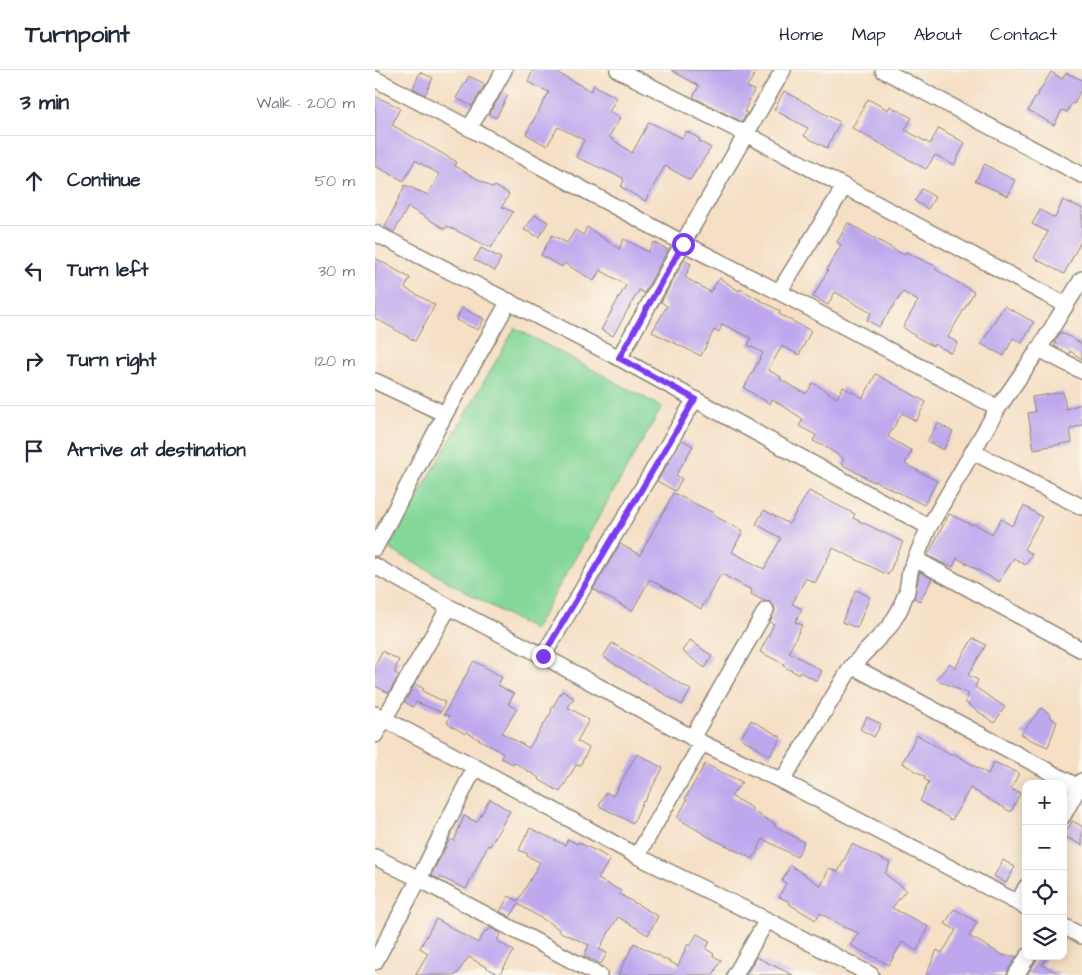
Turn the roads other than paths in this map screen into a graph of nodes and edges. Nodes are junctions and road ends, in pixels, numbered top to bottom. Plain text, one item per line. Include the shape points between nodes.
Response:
1 (503, 70) edge
2 (618, 70) edge
3 (783, 70) edge
4 (883, 70) edge
5 (907, 75) edge
6 (375, 79) edge
7 (469, 128) junction
8 (746, 134) junction
9 (1082, 175) edge
10 (844, 187) junction
11 (375, 233) edge
12 (683, 244) junction
13 (1082, 279) edge
14 (779, 292) junction
15 (509, 301) junction
16 (1066, 305) junction
17 (1039, 349) junction
18 (619, 358) junction
19 (1082, 370) edge
20 (375, 381) edge
21 (695, 399) junction
22 (998, 408) junction
23 (445, 414) junction
24 (973, 452) junction
25 (1082, 507) edge
26 (929, 527) junction
27 (375, 548) edge
28 (915, 559) junction
29 (375, 566) edge
30 (449, 607) junction
31 (766, 610) dead end
32 (1082, 650) edge
33 (543, 656) junction
34 (852, 666) junction
35 (379, 716) edge
36 (375, 735) edge
37 (697, 741) junction
38 (475, 767) junction
39 (782, 780) junction
40 (1081, 786) edge
41 (1067, 809) edge
42 (637, 856) junction
43 (375, 857) edge
44 (419, 879) junction
45 (1022, 905) edge
46 (767, 920) junction
47 (1067, 928) edge
48 (1082, 936) edge
49 (1026, 960) edge
50 (375, 962) edge
51 (599, 975) edge
52 (735, 975) edge
53 (871, 975) edge
54 (1017, 975) edge

1 - 7 street
2 - 8 street
3 - 8 street
4 - 5 street
5 - 9 street
6 - 7 street
7 - 12 street
8 - 10 street
8 - 12 street
10 - 14 street
10 - 16 street
11 - 15 street
12 - 14 street
12 - 18 street
13 - 16 street
14 - 22 street
15 - 18 street
15 - 23 street
16 - 17 street
17 - 19 street
17 - 22 street
18 - 21 street
20 - 23 street
21 - 26 street
21 - 33 street
22 - 24 street
23 - 27 street
24 - 25 street
24 - 26 street
26 - 28 street
28 - 32 street
28 - 34 street via 901,609 890,626
29 - 30 street
30 - 33 street
30 - 35 street
31 - 37 street
33 - 37 street
34 - 39 street
34 - 40 street
35 - 36 street
35 - 38 street
37 - 39 street
37 - 42 street
38 - 42 street
38 - 44 street
39 - 45 street
40 - 41 street
42 - 46 street
43 - 44 street
44 - 50 street
44 - 51 street
46 - 52 street
46 - 53 street
47 - 48 street
49 - 54 street

